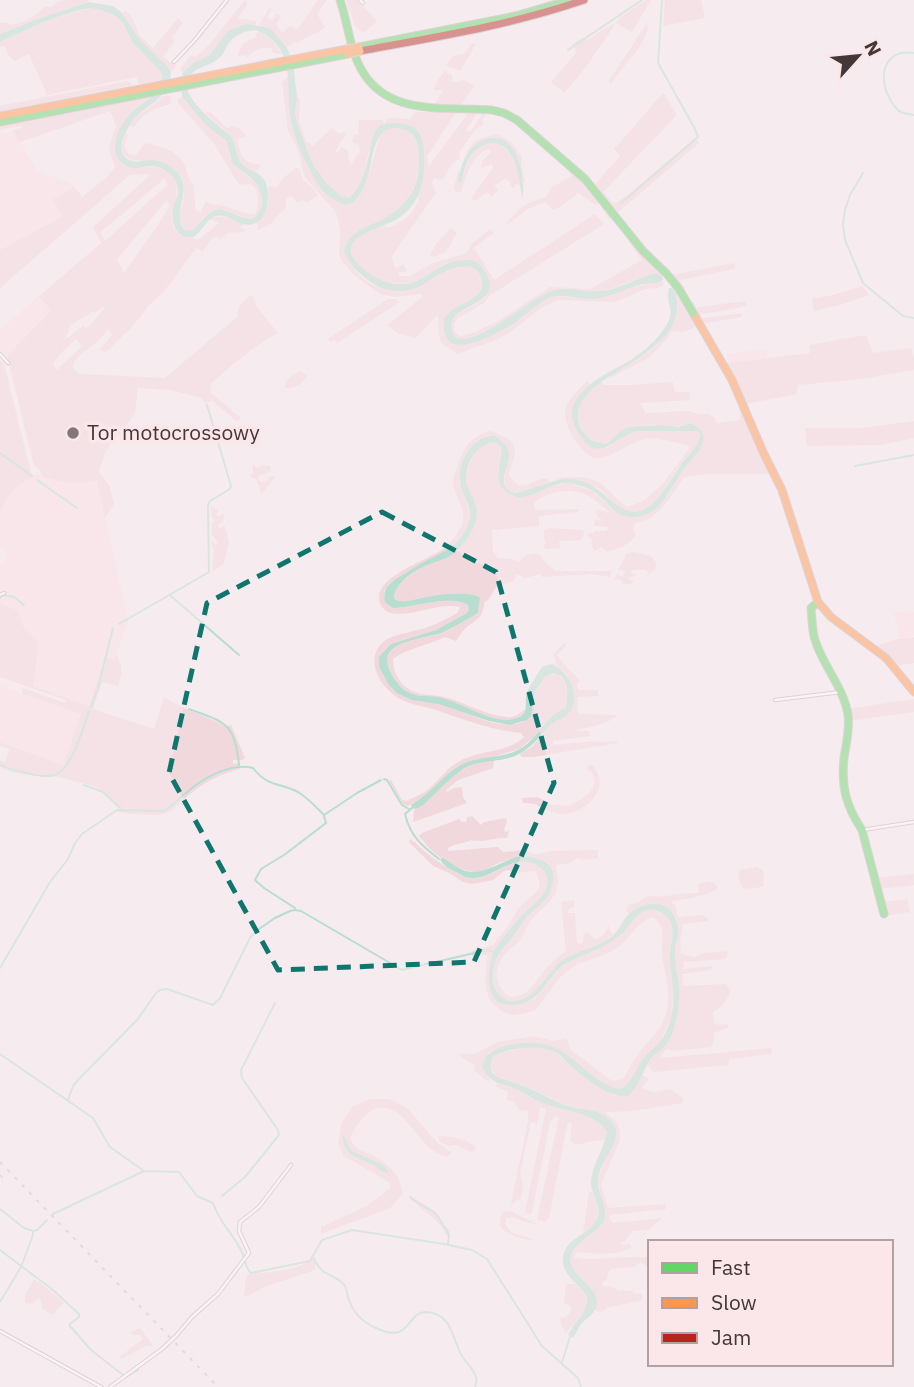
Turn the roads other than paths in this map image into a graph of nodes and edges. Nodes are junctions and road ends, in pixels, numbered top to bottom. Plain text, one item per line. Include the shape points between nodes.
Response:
1 (227, 0) edge
2 (340, 0) edge
3 (570, 0) edge
4 (584, 0) edge
5 (359, 49) junction
6 (174, 62) dead end
7 (130, 93) junction
8 (0, 116) edge
9 (0, 122) edge
10 (0, 354) edge
11 (8, 363) dead end
12 (818, 602) junction
13 (841, 692) junction
14 (914, 692) edge
15 (775, 700) dead end
16 (914, 822) edge
17 (862, 830) junction
18 (884, 915) dead end
19 (291, 1166) dead end
20 (0, 1331) edge
21 (101, 1387) edge
22 (110, 1387) edge

1 - 6 street
2 - 12 street via 359,66 379,92 410,106 492,110 517,120 585,180 674,282 732,380 782,489
3 - 5 street
4 - 5 street via 516,21
5 - 7 street, bridge
7 - 8 street
7 - 9 street
10 - 11 street
12 - 13 street via 811,608 815,640
12 - 14 street via 886,658
13 - 15 street
13 - 17 street via 848,716 845,798
16 - 17 street
17 - 18 street
19 - 22 street via 259,1207 240,1222 249,1253 218,1294 162,1349
20 - 21 street

